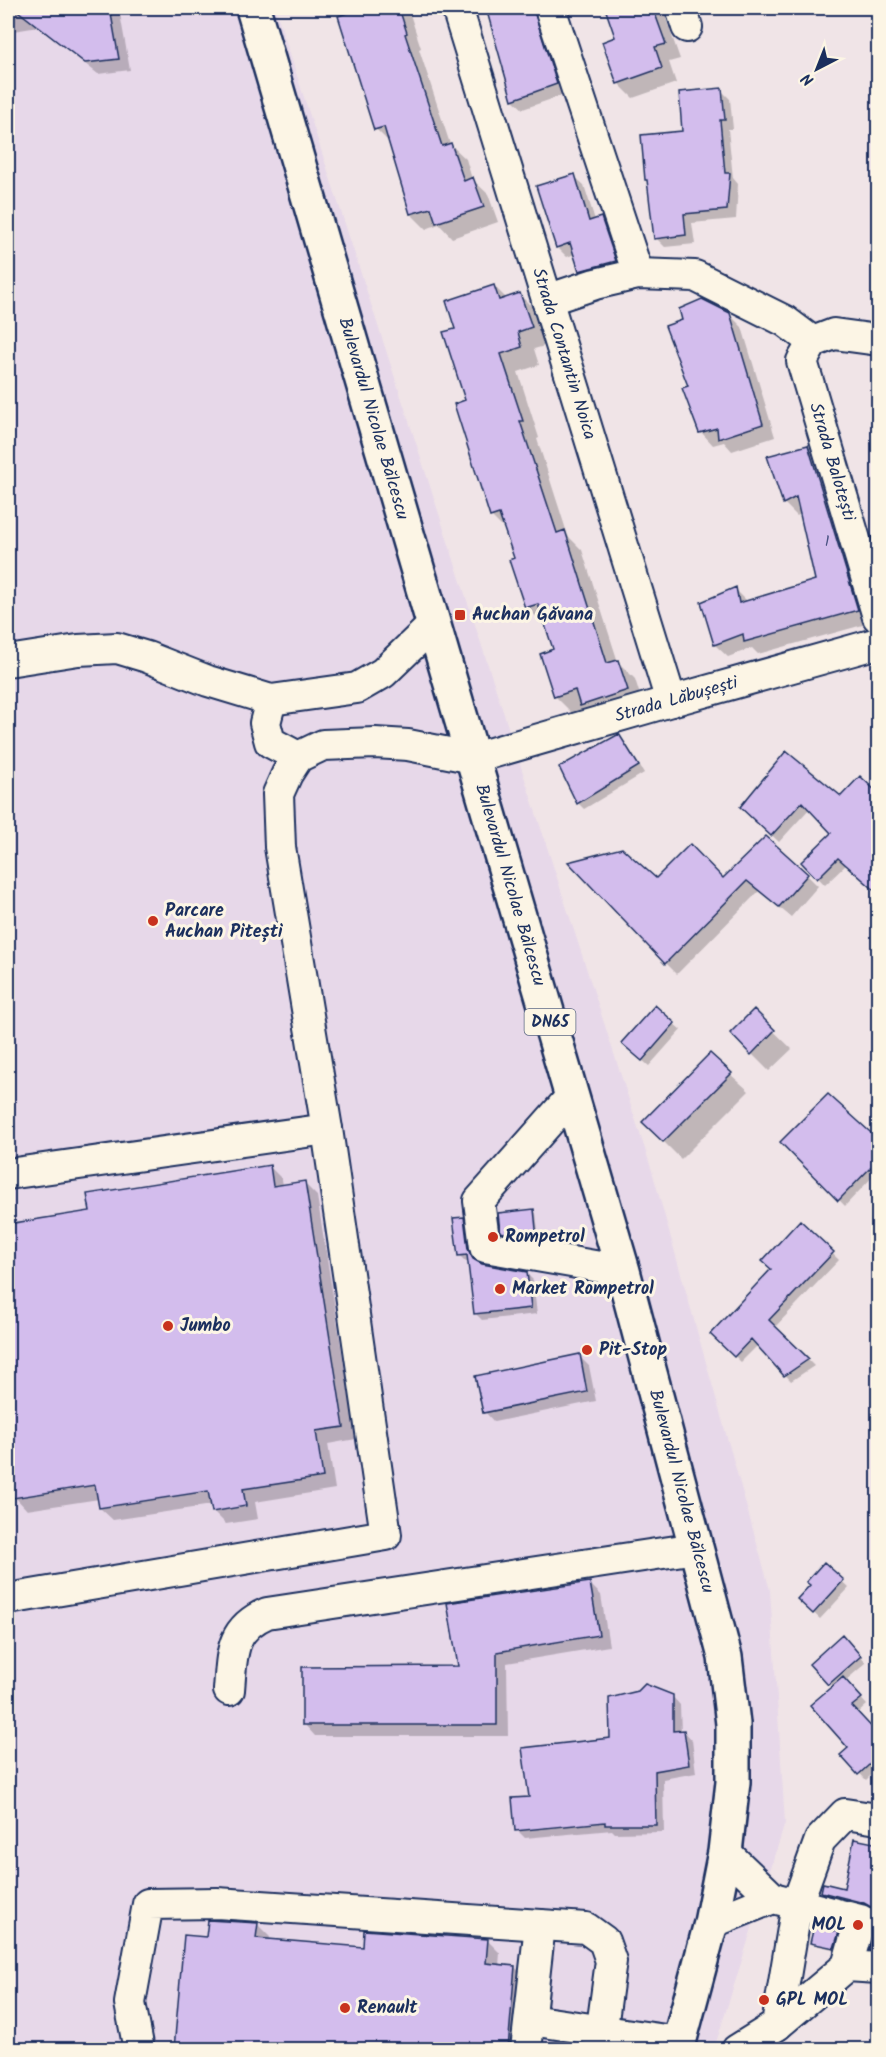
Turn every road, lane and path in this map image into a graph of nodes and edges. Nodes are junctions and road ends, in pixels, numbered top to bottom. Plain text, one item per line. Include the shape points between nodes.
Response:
1 (253, 8) edge
2 (457, 8) edge
3 (550, 8) edge
4 (638, 274) junction
5 (547, 300) junction
6 (879, 340) edge
7 (813, 342) junction
8 (879, 617) edge
9 (434, 624) junction
10 (879, 643) edge
11 (8, 661) edge
12 (272, 700) junction
13 (671, 701) junction
14 (298, 757) junction
15 (474, 758) junction
16 (571, 1097) junction
17 (327, 1129) junction
18 (8, 1174) edge
19 (622, 1271) junction
20 (696, 1548) junction
21 (8, 1599) edge
22 (230, 1690) dead end
23 (879, 1819) edge
24 (725, 1852) junction
25 (785, 1901) junction
26 (869, 1922) edge
27 (711, 1923) junction
28 (540, 1925) junction
29 (847, 1966) junction
30 (879, 1968) edge
31 (530, 2020) junction
32 (777, 2025) junction
33 (601, 2040) edge
34 (678, 2046) edge
35 (139, 2049) edge
36 (526, 2049) edge
37 (737, 2049) edge

1 - 9 main road, Bulevardul Nicolae Bălcescu / DN65
2 - 5 street, Strada Contantin Noica
3 - 4 street
4 - 5 street
4 - 7 street via 695,276 785,321
5 - 13 street, Strada Contantin Noica
6 - 7 street via 834,334
7 - 8 street, Strada Balotești via 802,361
9 - 12 street via 383,673 357,688
9 - 15 main road, Bulevardul Nicolae Bălcescu / DN65
10 - 13 street, Strada Lăbușești
11 - 12 street via 117,648
12 - 14 street via 265,723 270,742
13 - 15 street, Strada Lăbușești
14 - 15 street via 323,745 375,743
14 - 17 street via 278,794 280,846
15 - 16 main road, Bulevardul Nicolae Bălcescu / DN65
16 - 19 main road, Bulevardul Nicolae Bălcescu / DN65
16 - 19 street via 479,1201 484,1247
17 - 18 street
17 - 21 street via 386,1535
19 - 20 main road, Bulevardul Nicolae Bălcescu / DN65
20 - 22 street via 267,1613 247,1625 235,1641
20 - 24 main road, Bulevardul Nicolae Bălcescu / DN65 via 725,1657 733,1724 733,1782
23 - 25 street via 845,1814 820,1840
24 - 25 street
24 - 27 main road, Bulevardul Nicolae Bălcescu / DN65
25 - 26 street
25 - 27 street
25 - 32 street
26 - 29 street
27 - 34 main road, Bulevardul Nicolae Bălcescu / DN65
28 - 31 street
28 - 33 street via 586,1928 604,1941 611,1961
28 - 35 street via 217,1903 148,1904 130,2003
29 - 30 street
29 - 32 street
31 - 33 street
31 - 36 street
32 - 37 street
33 - 34 street

